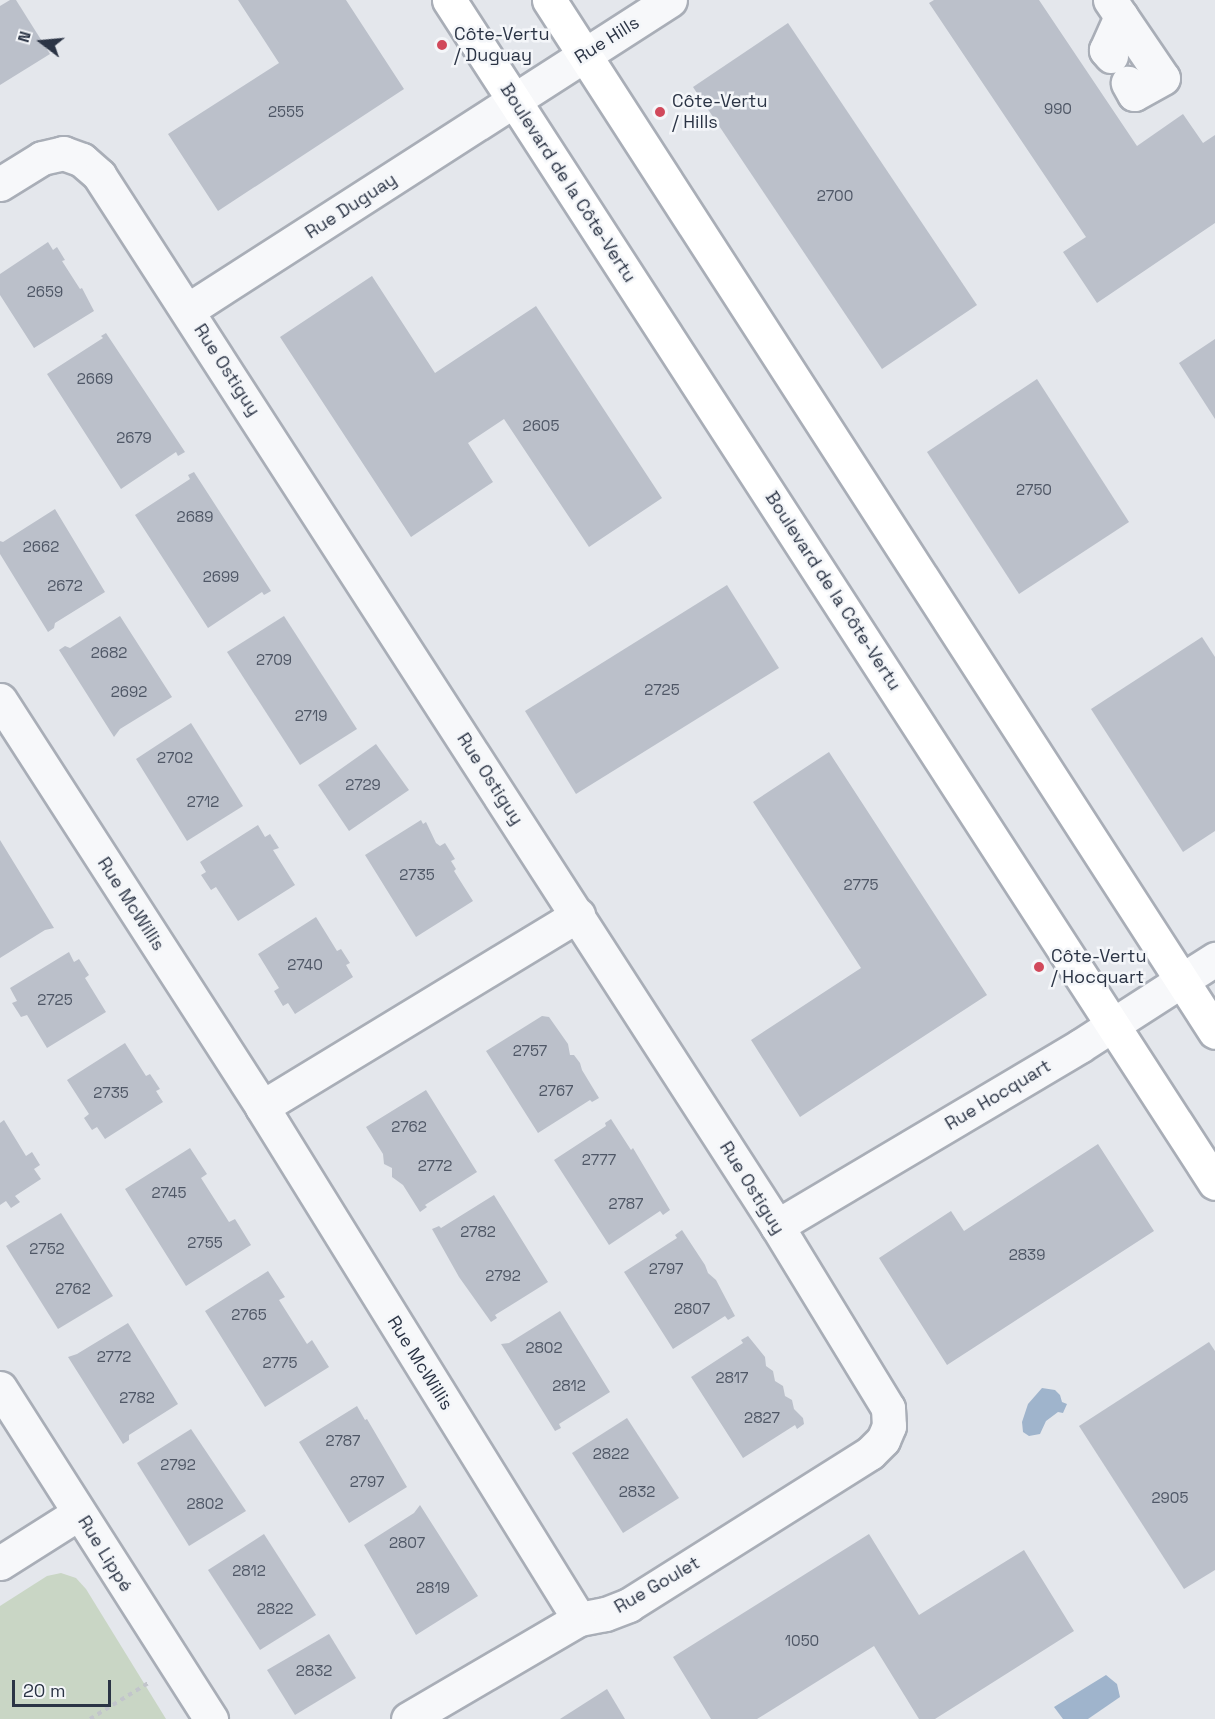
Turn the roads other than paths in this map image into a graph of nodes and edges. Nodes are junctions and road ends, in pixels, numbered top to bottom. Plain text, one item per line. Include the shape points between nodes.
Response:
1 (449, 0) edge
2 (549, 0) edge
3 (670, 0) edge
4 (1115, 8) edge
5 (584, 54) junction
6 (514, 101) junction
7 (0, 184) edge
8 (188, 310) junction
9 (0, 700) edge
10 (578, 915) junction
11 (1215, 959) edge
12 (1182, 981) junction
13 (1113, 1024) junction
14 (1215, 1032) edge
15 (262, 1107) junction
16 (1215, 1183) edge
17 (777, 1226) junction
18 (0, 1388) edge
19 (889, 1426) joint
20 (79, 1513) junction
21 (0, 1563) edge
22 (579, 1619) junction
23 (211, 1719) edge
24 (408, 1719) edge

1 - 6 main road, Boulevard de la Côte-Vertu
2 - 5 main road
3 - 5 street, Rue Hills
4 - 4 street via 1163,78 1134,94 1106,50
5 - 6 street, Rue Hills
5 - 12 main road
6 - 8 street, Rue Duguay
6 - 13 main road, Boulevard de la Côte-Vertu
7 - 8 street, Rue Ostiguy via 42,158 63,153 82,160 99,175
8 - 10 street, Rue Ostiguy
9 - 15 street, Rue McWillis
10 - 15 street
10 - 17 street, Rue Ostiguy
11 - 12 street, Rue Hocquart
12 - 13 street, Rue Hocquart
12 - 14 main road
13 - 16 main road, Boulevard de la Côte-Vertu
13 - 17 street, Rue Hocquart
15 - 22 street, Rue McWillis
17 - 19 street, Rue Ostiguy via 888,1408
18 - 20 street, Rue Lippé
19 - 22 street, Rue Goulet via 883,1440 870,1453 629,1605
20 - 21 street
20 - 23 street, Rue Lippé
22 - 24 street, Rue Goulet

